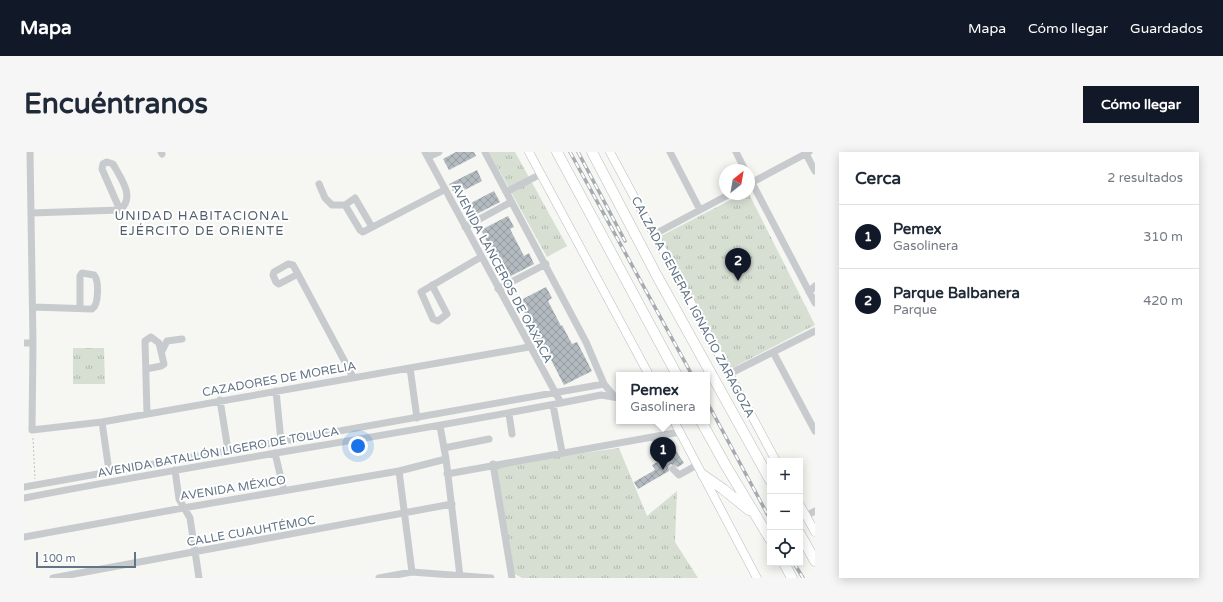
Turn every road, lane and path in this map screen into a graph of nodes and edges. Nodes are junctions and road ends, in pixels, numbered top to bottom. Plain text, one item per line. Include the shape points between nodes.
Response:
1 (30, 152) edge
2 (439, 152) edge
3 (485, 152) edge
4 (556, 152) edge
5 (592, 152) edge
6 (610, 152) edge
7 (670, 152) edge
8 (736, 152) edge
9 (807, 152) edge
10 (529, 153) edge
11 (426, 155) edge
12 (742, 164) edge
13 (815, 171) edge
14 (541, 174) junction
15 (755, 178) edge
16 (27, 179) edge
17 (318, 184) dead end
18 (444, 190) junction
19 (755, 190) edge
20 (506, 192) junction
21 (719, 200) edge
22 (511, 202) junction
23 (345, 205) junction
24 (120, 210) junction
25 (700, 210) junction
26 (31, 213) junction
27 (372, 227) junction
28 (464, 227) junction
29 (654, 235) junction
30 (481, 257) junction
31 (28, 261) edge
32 (546, 264) junction
33 (298, 274) dead end
34 (432, 285) junction
35 (815, 286) edge
36 (498, 289) junction
37 (809, 292) junction
38 (815, 303) edge
39 (33, 307) junction
40 (80, 308) junction
41 (815, 331) edge
42 (182, 338) dead end
43 (24, 343) edge
44 (33, 343) junction
45 (529, 347) junction
46 (162, 350) junction
47 (773, 352) junction
48 (410, 368) junction
49 (146, 369) junction
50 (647, 372) edge
51 (675, 372) edge
52 (729, 374) junction
53 (353, 377) junction
54 (604, 384) junction
55 (276, 391) junction
56 (554, 394) junction
57 (616, 397) edge
58 (220, 400) junction
59 (561, 403) junction
60 (553, 405) junction
61 (147, 414) junction
62 (509, 414) junction
63 (418, 418) junction
64 (102, 422) junction
65 (703, 424) edge
66 (440, 426) junction
67 (677, 426) edge
68 (32, 430) junction
69 (815, 431) edge
70 (512, 434) dead end
71 (654, 437) junction
72 (489, 439) dead end
73 (281, 441) junction
74 (444, 448) junction
75 (228, 450) junction
76 (562, 452) junction
77 (275, 453) junction
78 (666, 457) tunnel mouth
79 (774, 458) edge
80 (446, 459) junction
81 (493, 464) junction
82 (697, 465) junction
83 (673, 469) dead end
84 (175, 470) junction
85 (108, 471) junction
86 (399, 471) junction
87 (447, 474) junction
88 (703, 475) junction
89 (767, 475) edge
90 (33, 485) junction
91 (24, 487) edge
92 (284, 491) junction
93 (34, 496) junction
94 (24, 498) edge
95 (452, 504) junction
96 (183, 508) junction
97 (803, 510) edge
98 (815, 511) edge
99 (404, 514) junction
100 (806, 516) junction
101 (760, 522) junction
102 (815, 532) edge
103 (767, 534) edge
104 (24, 538) edge
105 (803, 539) edge
106 (195, 552) junction
107 (815, 561) edge
108 (786, 566) edge
109 (412, 572) junction
110 (460, 576) junction
111 (53, 578) edge
112 (199, 578) edge
113 (379, 578) edge
114 (491, 578) edge
115 (512, 578) edge
116 (757, 578) edge
117 (792, 578) edge

1 - 16 street
2 - 11 street
3 - 20 street
4 - 51 highway
5 - 89 highway, CALZADA GENERAL IGNACIO ZARAGOZA
6 - 29 main road, CALZADA GENERAL IGNACIO ZARAGOZA
7 - 25 street
8 - 12 street
9 - 13 street
9 - 15 street
10 - 14 main road
11 - 18 street, AVENIDA LANCEROS DE OAXACA
14 - 20 street
14 - 50 main road
16 - 26 street
17 - 23 street via 328,202 337,206
18 - 27 street
18 - 28 street, AVENIDA LANCEROS DE OAXACA
19 - 37 street
20 - 22 street
21 - 25 street
22 - 28 street
22 - 32 street
23 - 27 street via 361,231
23 - 27 street via 353,198 356,199
24 - 24 street via 126,199 126,187 113,164 105,163 102,169
24 - 26 street
25 - 29 street
26 - 31 street
28 - 30 street, AVENIDA LANCEROS DE OAXACA
29 - 52 main road, CALZADA GENERAL IGNACIO ZARAGOZA
30 - 34 street
30 - 36 street, AVENIDA LANCEROS DE OAXACA
31 - 39 street
32 - 36 street
32 - 54 street via 586,342
33 - 53 street
34 - 34 street via 421,294 437,321 447,314
35 - 37 street
36 - 45 street, AVENIDA LANCEROS DE OAXACA
37 - 38 street
39 - 40 street
39 - 44 street
40 - 40 street via 92,309 96,306 94,275 82,273 80,276
41 - 47 street
42 - 46 street via 167,341
43 - 44 street
44 - 68 street
45 - 48 street, CAZADORES DE MORELIA
45 - 56 street, AVENIDA LANCEROS DE OAXACA
46 - 49 street via 163,365
46 - 49 street via 154,338 148,338 145,342
47 - 52 street
47 - 69 street
48 - 53 street, CAZADORES DE MORELIA
48 - 63 street
49 - 61 street
52 - 79 main road, CALZADA GENERAL IGNACIO ZARAGOZA
53 - 55 street, CAZADORES DE MORELIA
54 - 56 street, AVENIDA BATALLÓN LIGERO DE TOLUCA
54 - 57 street
55 - 58 street, CAZADORES DE MORELIA
55 - 73 street
56 - 59 street, AVENIDA LANCEROS DE OAXACA
56 - 63 street, AVENIDA BATALLÓN LIGERO DE TOLUCA
57 - 59 street, AVENIDA BATALLÓN LIGERO DE TOLUCA via 601,395
58 - 61 street, CAZADORES DE MORELIA
58 - 75 street
59 - 60 street, AVENIDA BATALLÓN LIGERO DE TOLUCA
60 - 62 street, AVENIDA BATALLÓN LIGERO DE TOLUCA
60 - 76 street
61 - 64 street, CAZADORES DE MORELIA
62 - 66 street, AVENIDA BATALLÓN LIGERO DE TOLUCA
62 - 70 street
63 - 73 street, AVENIDA BATALLÓN LIGERO DE TOLUCA
64 - 68 street, CAZADORES DE MORELIA
64 - 85 street
65 - 101 highway
66 - 74 street
66 - 77 street, AVENIDA BATALLÓN LIGERO DE TOLUCA
67 - 71 street
67 - 82 main road
68 - 90 path
71 - 76 street
71 - 78 street
72 - 74 street
73 - 75 street, AVENIDA BATALLÓN LIGERO DE TOLUCA
74 - 80 street
75 - 85 street, AVENIDA BATALLÓN LIGERO DE TOLUCA
76 - 81 street
77 - 84 street, AVENIDA BATALLÓN LIGERO DE TOLUCA
77 - 92 street
80 - 86 street, AVENIDA MÉXICO
80 - 87 street
81 - 87 street
81 - 115 street
82 - 83 street via 679,475
82 - 88 main road
84 - 93 street, AVENIDA BATALLÓN LIGERO DE TOLUCA
84 - 96 street via 179,499
85 - 90 street, AVENIDA BATALLÓN LIGERO DE TOLUCA
86 - 92 street, AVENIDA MÉXICO
86 - 99 street
87 - 95 street
88 - 101 highway via 733,496
88 - 116 main road
90 - 91 street, AVENIDA BATALLÓN LIGERO DE TOLUCA
90 - 93 street
92 - 96 street, AVENIDA MÉXICO
93 - 94 street, AVENIDA BATALLÓN LIGERO DE TOLUCA
95 - 99 street, CALLE CUAUHTÉMOC
95 - 110 street
96 - 104 street, AVENIDA MÉXICO
96 - 106 street via 190,518
97 - 100 main road
98 - 100 street
99 - 106 street, CALLE CUAUHTÉMOC
99 - 109 street
100 - 102 main road
101 - 103 highway
105 - 107 highway
106 - 111 street, CALLE CUAUHTÉMOC
106 - 112 street
108 - 117 highway
109 - 110 street
109 - 113 street
110 - 114 street

